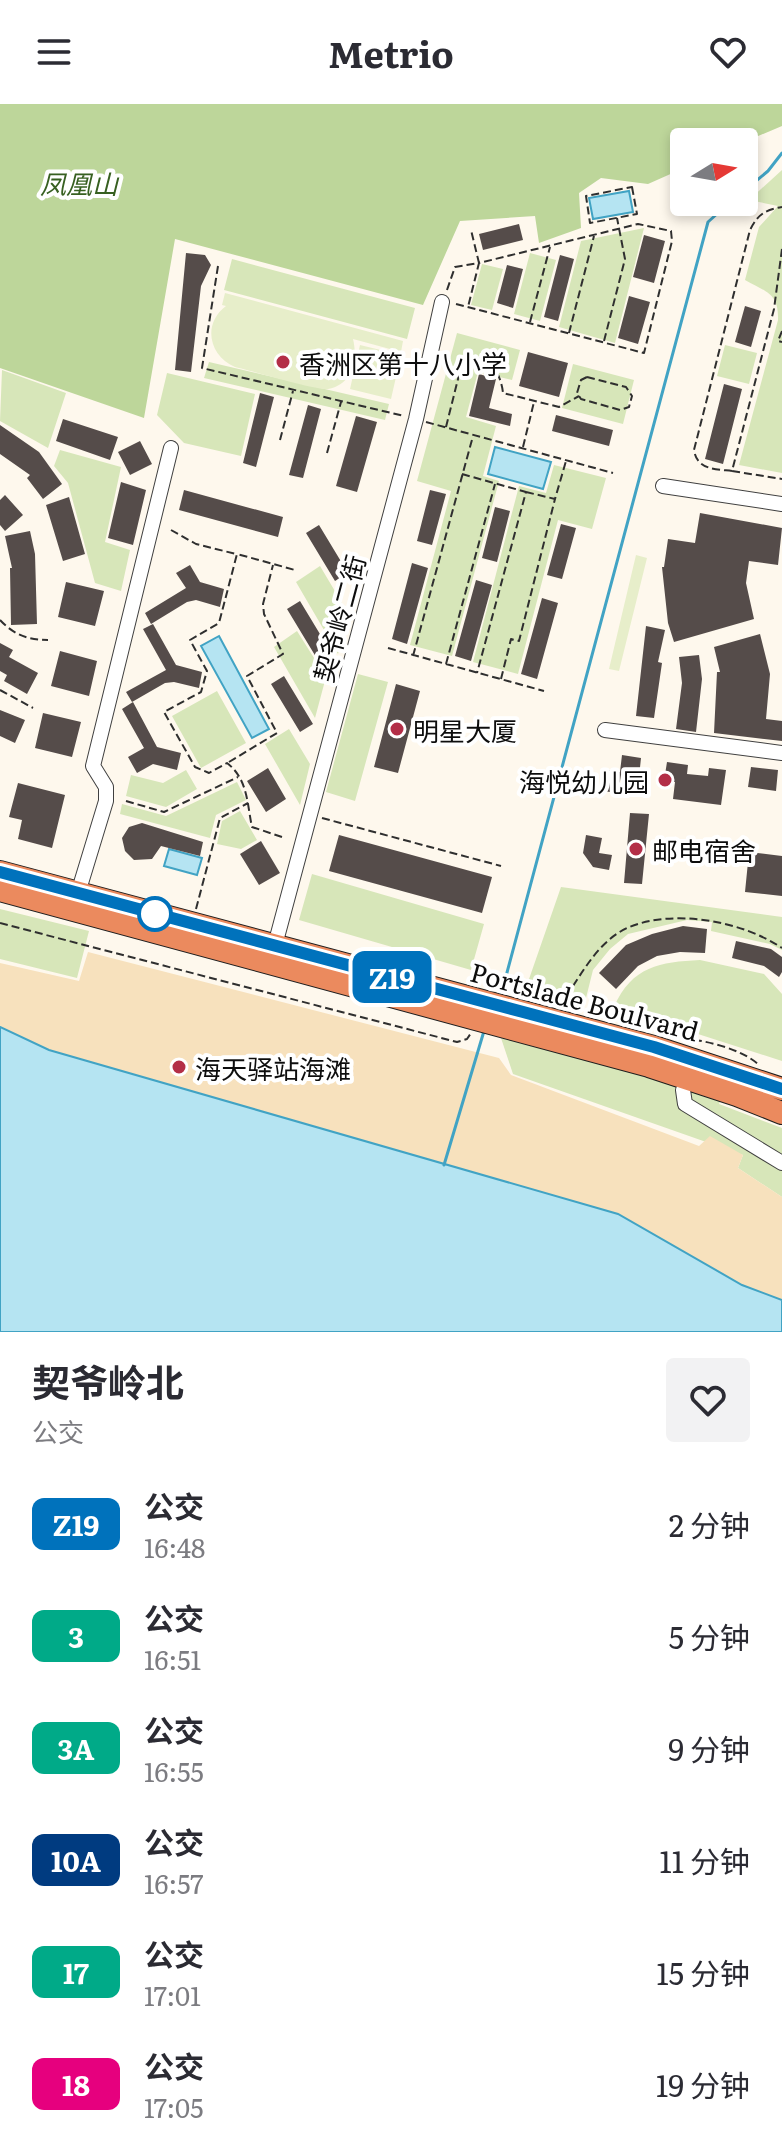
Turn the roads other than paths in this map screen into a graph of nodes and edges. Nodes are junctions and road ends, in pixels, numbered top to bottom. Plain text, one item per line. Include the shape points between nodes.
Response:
1 (442, 302) road end
2 (171, 448) dead end
3 (663, 486) dead end
4 (782, 504) edge
5 (605, 730) dead end
6 (782, 753) edge
7 (0, 872) edge
8 (0, 890) edge
9 (78, 893) junction
10 (275, 945) junction
11 (476, 1016) junction
12 (506, 1018) junction
13 (782, 1089) edge
14 (683, 1090) dead end
15 (782, 1113) edge
16 (782, 1163) edge

1 - 10 street, 契爷岭二街 via 416,419
2 - 9 street via 93,766 106,787 106,801
3 - 4 street
5 - 6 street
7 - 9 highway, Portslade Boulvard
8 - 11 highway, Portslade Boulvard
9 - 10 highway, Portslade Boulvard
10 - 11 highway, Portslade Boulvard
11 - 12 highway, Portslade Boulvard
12 - 13 highway, Portslade Boulvard via 667,1051
12 - 15 highway, Portslade Boulvard
14 - 16 street via 685,1104

